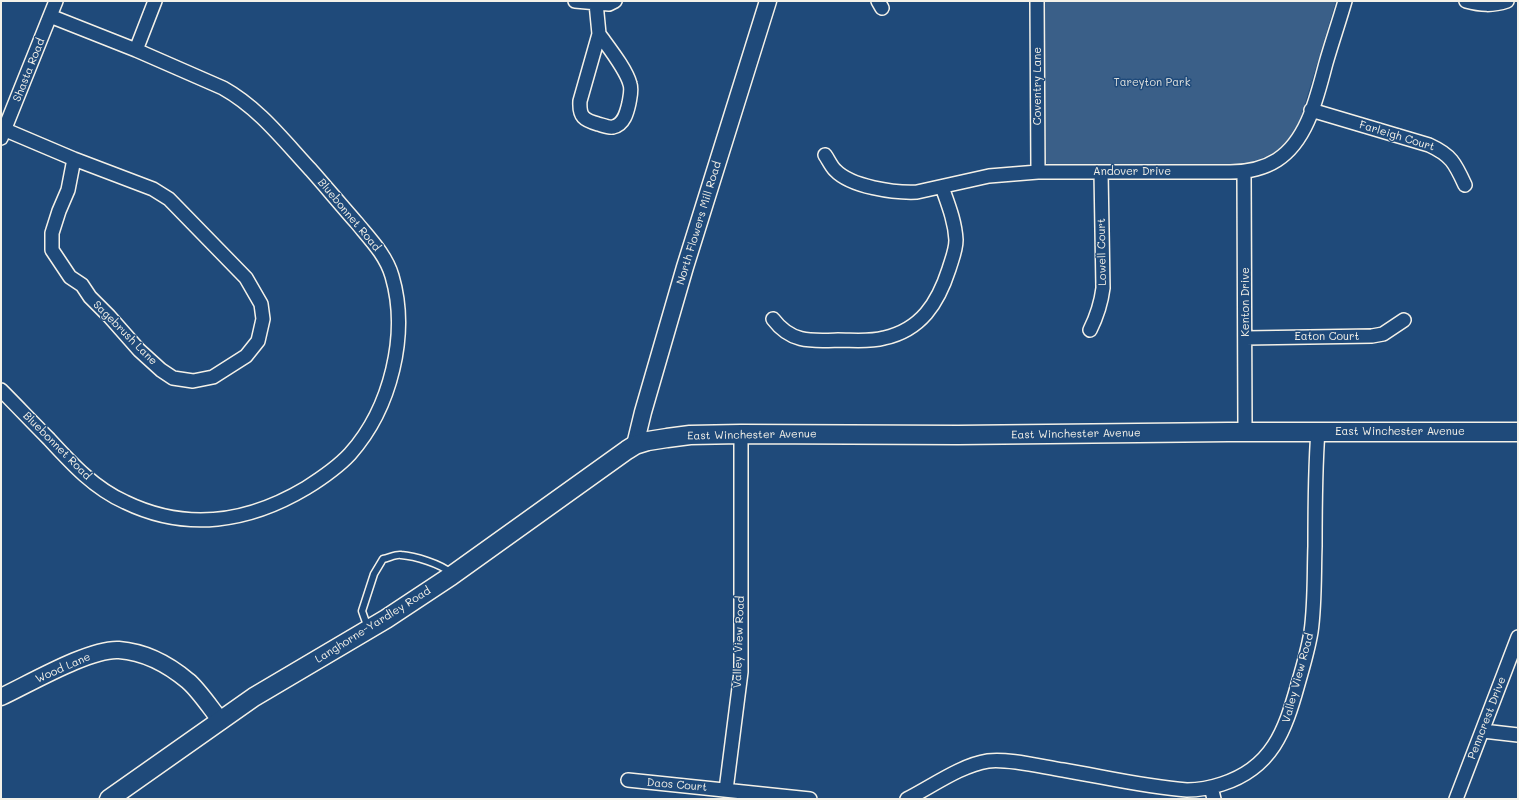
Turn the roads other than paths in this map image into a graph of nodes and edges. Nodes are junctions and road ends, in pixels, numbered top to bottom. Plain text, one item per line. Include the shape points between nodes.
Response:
1 (56, 1) edge
2 (155, 1) edge
3 (575, 1) edge
4 (615, 1) edge
5 (768, 1) edge
6 (1037, 1) edge
7 (1345, 1) edge
8 (1466, 1) edge
9 (1507, 1) edge
10 (596, 3) junction
11 (50, 16) junction
12 (600, 34) junction
13 (136, 50) junction
14 (1311, 110) junction
15 (2, 132) edge
16 (824, 155) dead end
17 (74, 159) junction
18 (1038, 172) junction
19 (1101, 172) junction
20 (1244, 172) junction
21 (1465, 185) dead end
22 (942, 187) junction
23 (773, 319) dead end
24 (1404, 320) dead end
25 (1090, 330) dead end
26 (1246, 338) junction
27 (1, 390) edge
28 (1318, 431) junction
29 (1245, 432) junction
30 (1518, 432) edge
31 (741, 434) junction
32 (635, 446) junction
33 (453, 574) junction
34 (368, 630) junction
35 (1518, 637) edge
36 (1, 697) edge
37 (221, 721) junction
38 (1483, 731) junction
39 (1518, 735) edge
40 (628, 780) dead end
41 (726, 790) junction
42 (1213, 793) edge
43 (109, 799) edge
44 (810, 799) edge
45 (907, 799) edge
46 (1456, 799) edge

1 - 11 street, Shasta Road
2 - 13 street
3 - 10 street
4 - 10 street via 609,4
5 - 32 street, North Flowers Mill Road via 685,268
6 - 18 street, Coventry Lane
7 - 14 street, Andover Drive
8 - 9 street via 1486,5
10 - 12 street
11 - 13 street, Bluebonnet Road
11 - 15 street, Shasta Road
12 - 12 street via 624,72 631,91 627,114 612,128 587,121 579,109
13 - 27 street, Bluebonnet Road via 223,88 254,109 379,249 393,277 399,329 395,359 386,393 376,416 350,454 320,480 283,501 254,512 232,518 199,520 162,515 138,508 106,492 78,470
14 - 20 street, Andover Drive via 1297,140 1284,154 1263,167
14 - 21 street, Farleigh Court via 1442,151 1458,169
15 - 17 street, Sagebrush Lane
16 - 22 street, Andover Drive via 835,170 848,180 859,183 905,192
17 - 17 street, Sagebrush Lane via 152,189 169,199 246,278 261,304 263,319 258,341 246,356 213,377 193,381 173,378 139,350 90,298 82,285 70,277 52,250 52,233 69,185
18 - 19 street, Andover Drive
18 - 22 street, Andover Drive via 989,176
19 - 20 street, Andover Drive
19 - 25 street, Lowell Court via 1103,288 1101,303
20 - 26 street, Kenton Drive
22 - 23 street via 954,227 954,252 936,301 914,325 884,338 825,341 792,337
24 - 26 street, Eaton Court via 1383,334 1372,336
26 - 29 street, Kenton Drive
28 - 29 main road, East Winchester Avenue
28 - 30 main road, East Winchester Avenue
28 - 42 street, Valley View Road via 1311,630 1290,713 1276,744 1257,765
29 - 31 main road, East Winchester Avenue
31 - 32 main road, East Winchester Avenue via 674,437
31 - 41 street, Valley View Road via 741,672
32 - 33 main road, Langhorne-Yardley Road
33 - 34 main road, Langhorne-Yardley Road
33 - 34 lane via 446,568 400,555 383,559 374,574 362,611
34 - 37 main road, Langhorne-Yardley Road via 254,697
35 - 38 street, Penncrest Drive
36 - 37 street, Wood Lane via 92,654 118,650 143,654 161,662 189,681
37 - 43 main road, Langhorne-Yardley Road
38 - 39 street
38 - 46 street, Penncrest Drive
40 - 41 street, Daos Court
41 - 44 street
42 - 45 street, Valley View Road via 1203,789 1158,787 1028,764 988,761 938,781

